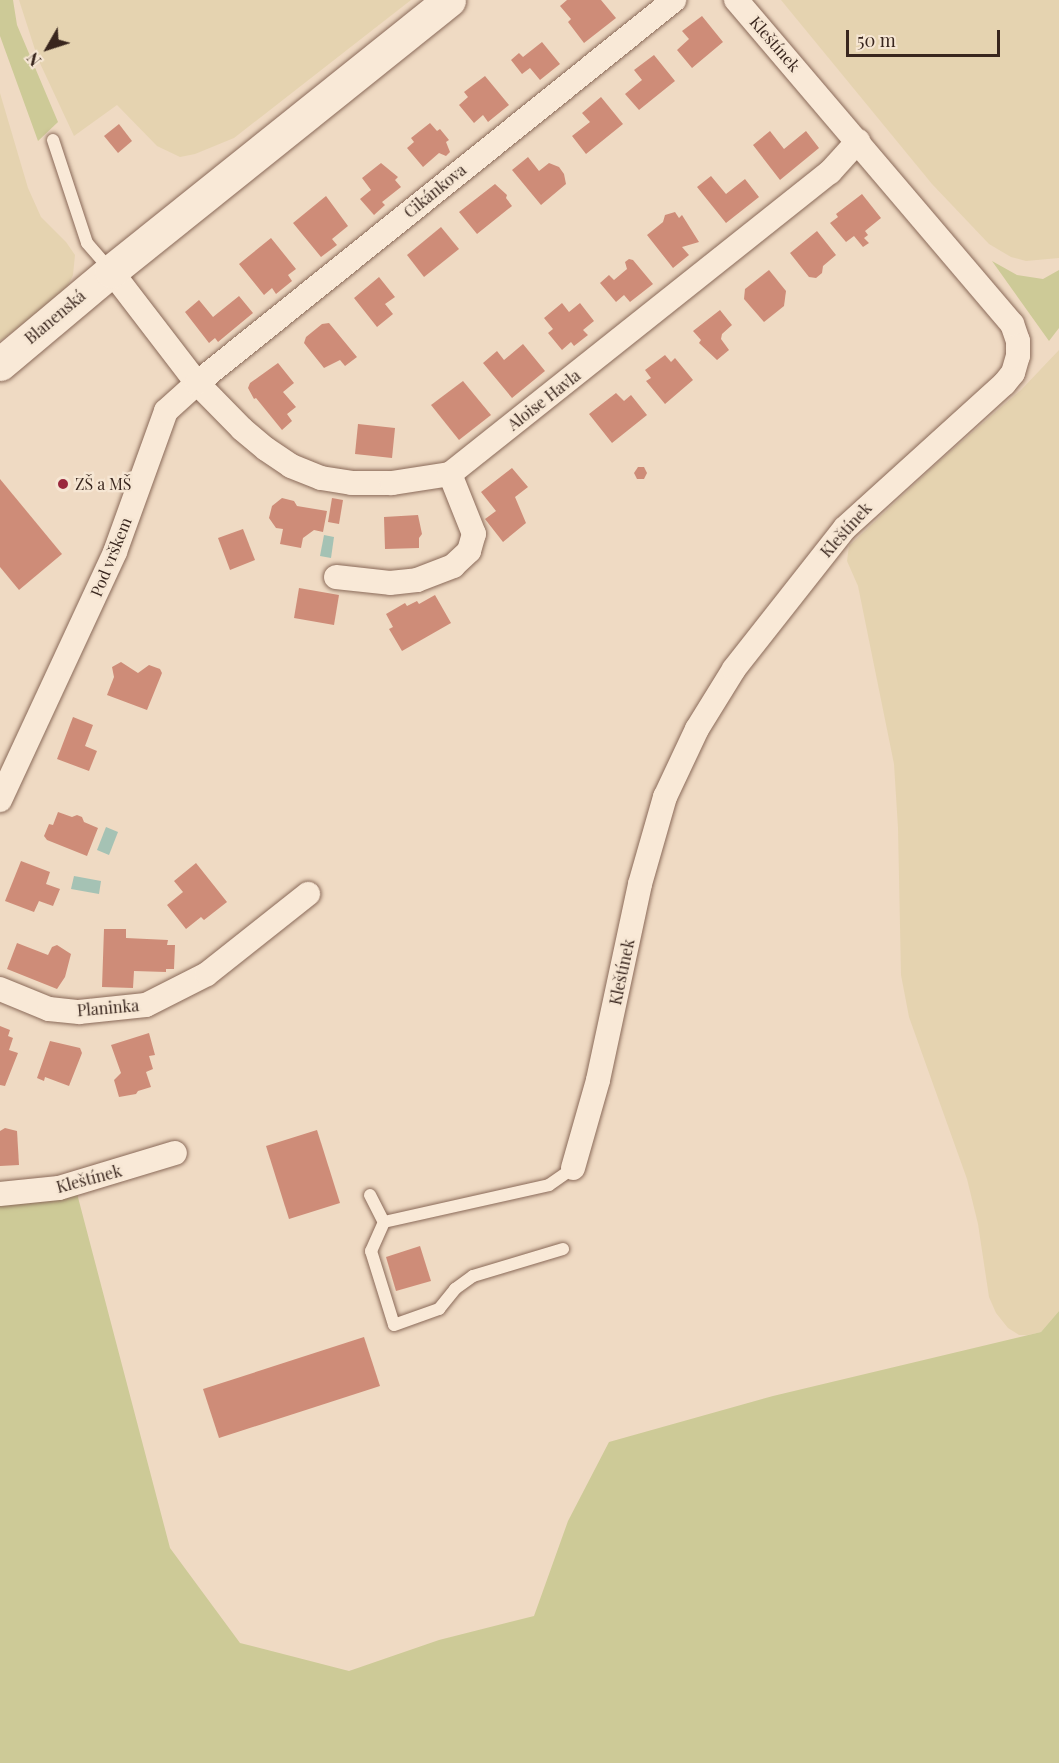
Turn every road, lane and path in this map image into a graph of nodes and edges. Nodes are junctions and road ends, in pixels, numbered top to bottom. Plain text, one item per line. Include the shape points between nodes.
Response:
1 (449, 0) edge
2 (674, 0) edge
3 (736, 0) edge
4 (53, 140) dead end
5 (858, 141) junction
6 (111, 271) junction
7 (0, 364) edge
8 (197, 383) junction
9 (450, 474) junction
10 (336, 577) dead end
11 (0, 800) edge
12 (308, 894) dead end
13 (0, 989) edge
14 (175, 1154) dead end
15 (573, 1168) joint
16 (0, 1194) edge
17 (370, 1195) dead end
18 (384, 1222) junction
19 (563, 1249) dead end

1 - 6 street, Blanenská
2 - 8 street, Cikánkova
3 - 5 street, Kleštínek
4 - 6 lane via 87,243
5 - 9 street, Aloise Havla via 830,172
5 - 15 street, Kleštínek via 1012,324 1018,356 1013,373 1004,384 845,528 734,669 697,729 665,797 640,884 598,1080
6 - 7 street, Blanenská
6 - 8 street
8 - 9 street, Aloise Havla via 266,450 321,478 392,483
8 - 11 street, Pod vrškem via 166,411 115,552
9 - 10 street via 474,534 469,551 453,566 417,580 390,583
12 - 13 street, Planinka via 262,918 207,974 146,1005 109,1010 49,1009
14 - 16 street, Kleštínek via 59,1188
15 - 18 lane via 549,1185 531,1191
17 - 18 lane
18 - 19 lane via 371,1251 394,1325 439,1309 455,1289 473,1276

